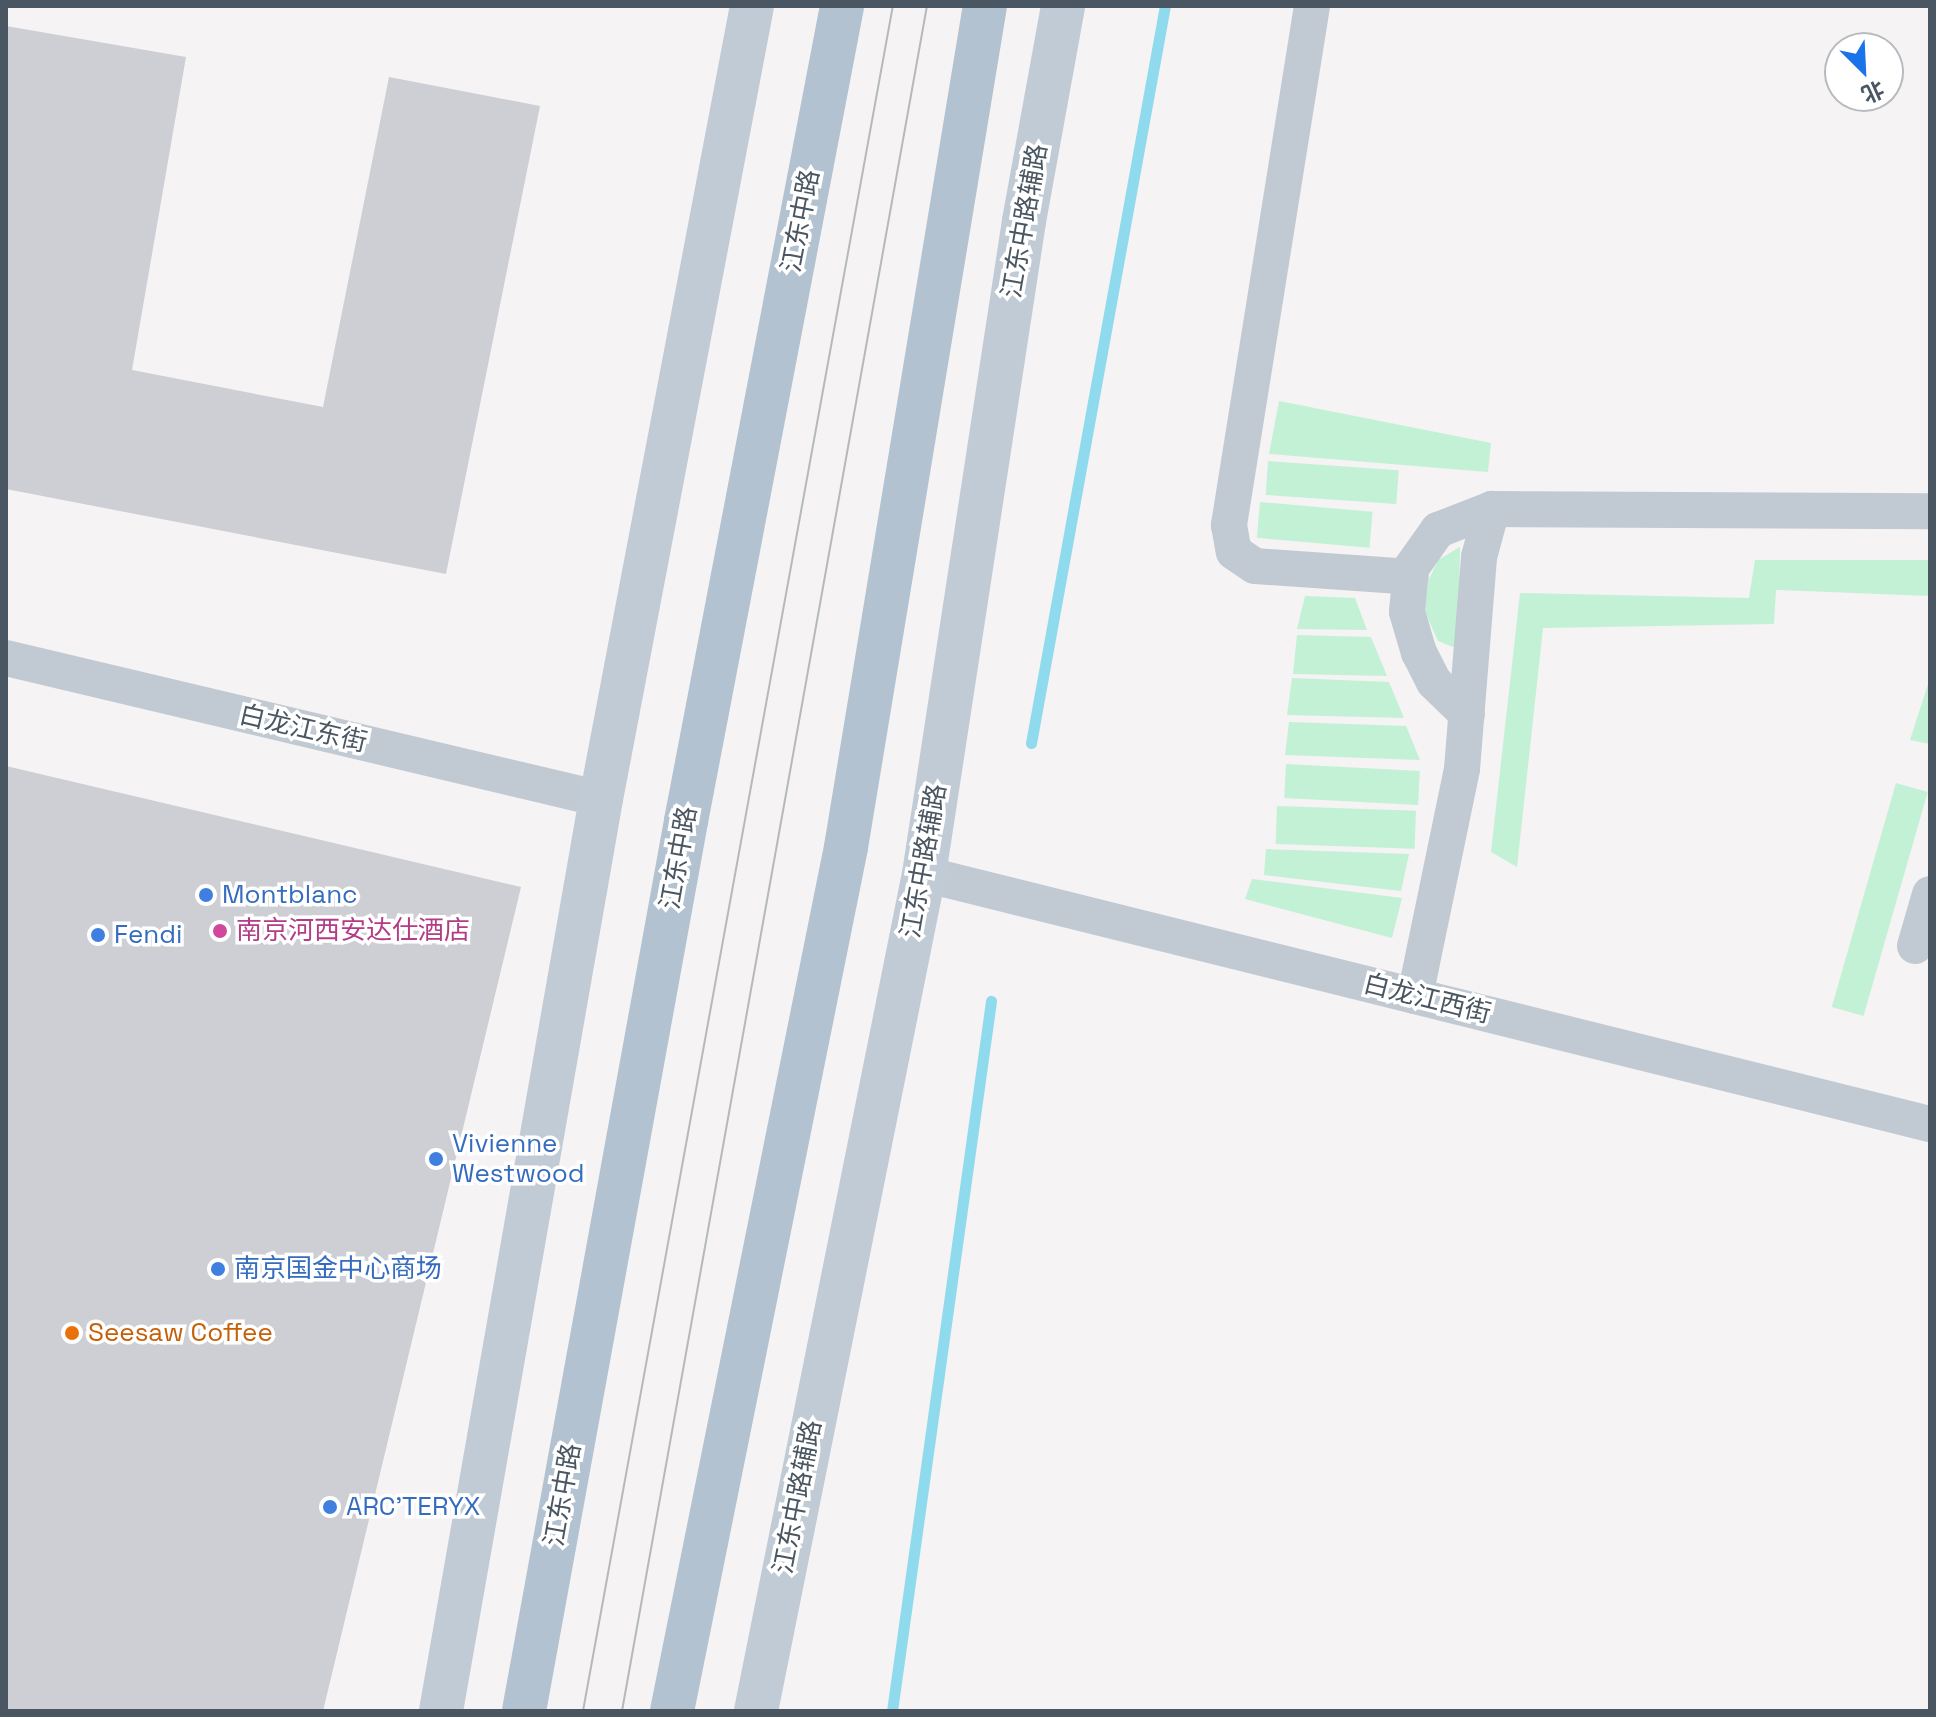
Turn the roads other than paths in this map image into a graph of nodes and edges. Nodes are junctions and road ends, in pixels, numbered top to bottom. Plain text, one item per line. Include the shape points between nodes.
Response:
1 (752, 6) edge
2 (842, 6) edge
3 (985, 6) edge
4 (1063, 6) edge
5 (1312, 6) edge
6 (1492, 509) junction
7 (1930, 511) edge
8 (1411, 577) junction
9 (6, 658) edge
10 (1467, 714) junction
11 (601, 799) junction
12 (924, 874) junction
13 (1930, 894) edge
14 (1915, 946) dead end
15 (1415, 996) junction
16 (1930, 1124) edge
17 (441, 1711) edge
18 (524, 1711) edge
19 (672, 1711) edge
20 (756, 1711) edge

1 - 11 street
2 - 18 main road, 江东中路
3 - 19 main road via 846,847
4 - 12 street, 江东中路辅路 via 1024,221
5 - 8 street via 1229,525 1234,552 1255,566
6 - 7 street
6 - 8 street via 1438,530 1411,568
6 - 10 street via 1479,557
8 - 10 street via 1407,612 1419,653 1434,682
9 - 11 street, 白龙江东街
10 - 15 street via 1462,769
11 - 17 street
12 - 15 street, 白龙江西街
12 - 20 street, 江东中路辅路
13 - 14 street
15 - 16 street, 白龙江西街

